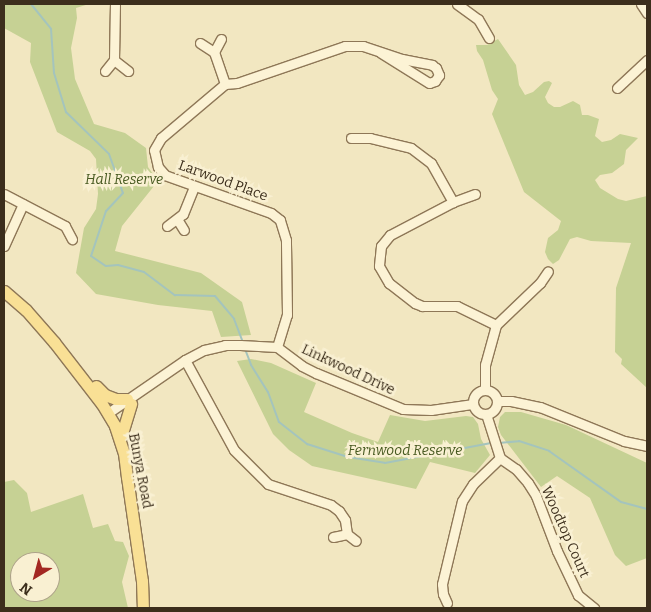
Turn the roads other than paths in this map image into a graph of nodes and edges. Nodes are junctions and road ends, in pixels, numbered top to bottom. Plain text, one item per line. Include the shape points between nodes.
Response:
1 (114, 4) edge
2 (457, 4) edge
3 (641, 4) edge
4 (647, 13) edge
5 (489, 38) dead end
6 (221, 39) dead end
7 (200, 43) dead end
8 (214, 52) junction
9 (381, 53) junction
10 (114, 60) junction
11 (647, 60) edge
12 (105, 71) dead end
13 (128, 71) dead end
14 (225, 84) junction
15 (617, 88) dead end
16 (351, 138) dead end
17 (194, 187) junction
18 (4, 194) edge
19 (475, 194) dead end
20 (453, 202) junction
21 (24, 204) junction
22 (176, 218) junction
23 (167, 226) dead end
24 (184, 230) dead end
25 (72, 239) dead end
26 (4, 246) edge
27 (548, 271) dead end
28 (4, 291) edge
29 (496, 325) junction
30 (277, 347) junction
31 (185, 360) junction
32 (71, 363) junction
33 (485, 390) junction
34 (129, 401) junction
35 (497, 401) junction
36 (472, 404) junction
37 (486, 414) junction
38 (110, 416) junction
39 (120, 440) junction
40 (647, 446) edge
41 (500, 458) junction
42 (347, 534) junction
43 (333, 536) dead end
44 (356, 541) dead end
45 (447, 603) dead end
46 (143, 608) edge
47 (594, 608) edge

1 - 10 street
2 - 5 street via 478,19
3 - 4 street
6 - 8 street
7 - 8 street
8 - 14 street
9 - 9 street, Larwood Place via 432,65 439,75 429,83
9 - 14 street, Larwood Place via 363,46 345,46 237,83
10 - 12 street
10 - 13 street
11 - 15 street
14 - 17 street, Larwood Place via 161,138 154,150 155,162 161,171
16 - 20 street via 370,138 411,148 431,163
17 - 22 street via 183,214
17 - 30 street, Larwood Place via 271,213 280,220 286,240 287,315
18 - 21 street
19 - 20 street
20 - 29 street via 390,235 381,246 378,266 389,283 415,304 457,306
21 - 25 street via 65,226
21 - 26 street
22 - 23 street
22 - 24 street
27 - 29 street via 540,283
28 - 32 main road, Bunya Road via 26,310
29 - 33 street via 485,366
30 - 31 street via 225,345 204,350
30 - 36 street, Linkwood Drive via 316,373 403,409 431,410
31 - 34 street
31 - 42 street via 234,450 268,484 331,505 345,520
32 - 34 main road via 83,370 104,395
32 - 38 main road, Bunya Road
33 - 35 street via 494,394
33 - 36 street via 475,394
34 - 38 street
34 - 39 main road
35 - 37 street via 495,408
35 - 40 street via 540,407 624,442
36 - 37 street via 478,413
37 - 41 street
38 - 39 main road, Bunya Road
39 - 46 main road, Bunya Road via 142,581
41 - 45 street via 473,484 462,501 442,584
41 - 47 street, Woodtop Court via 528,483 578,595
42 - 43 street
42 - 44 street

